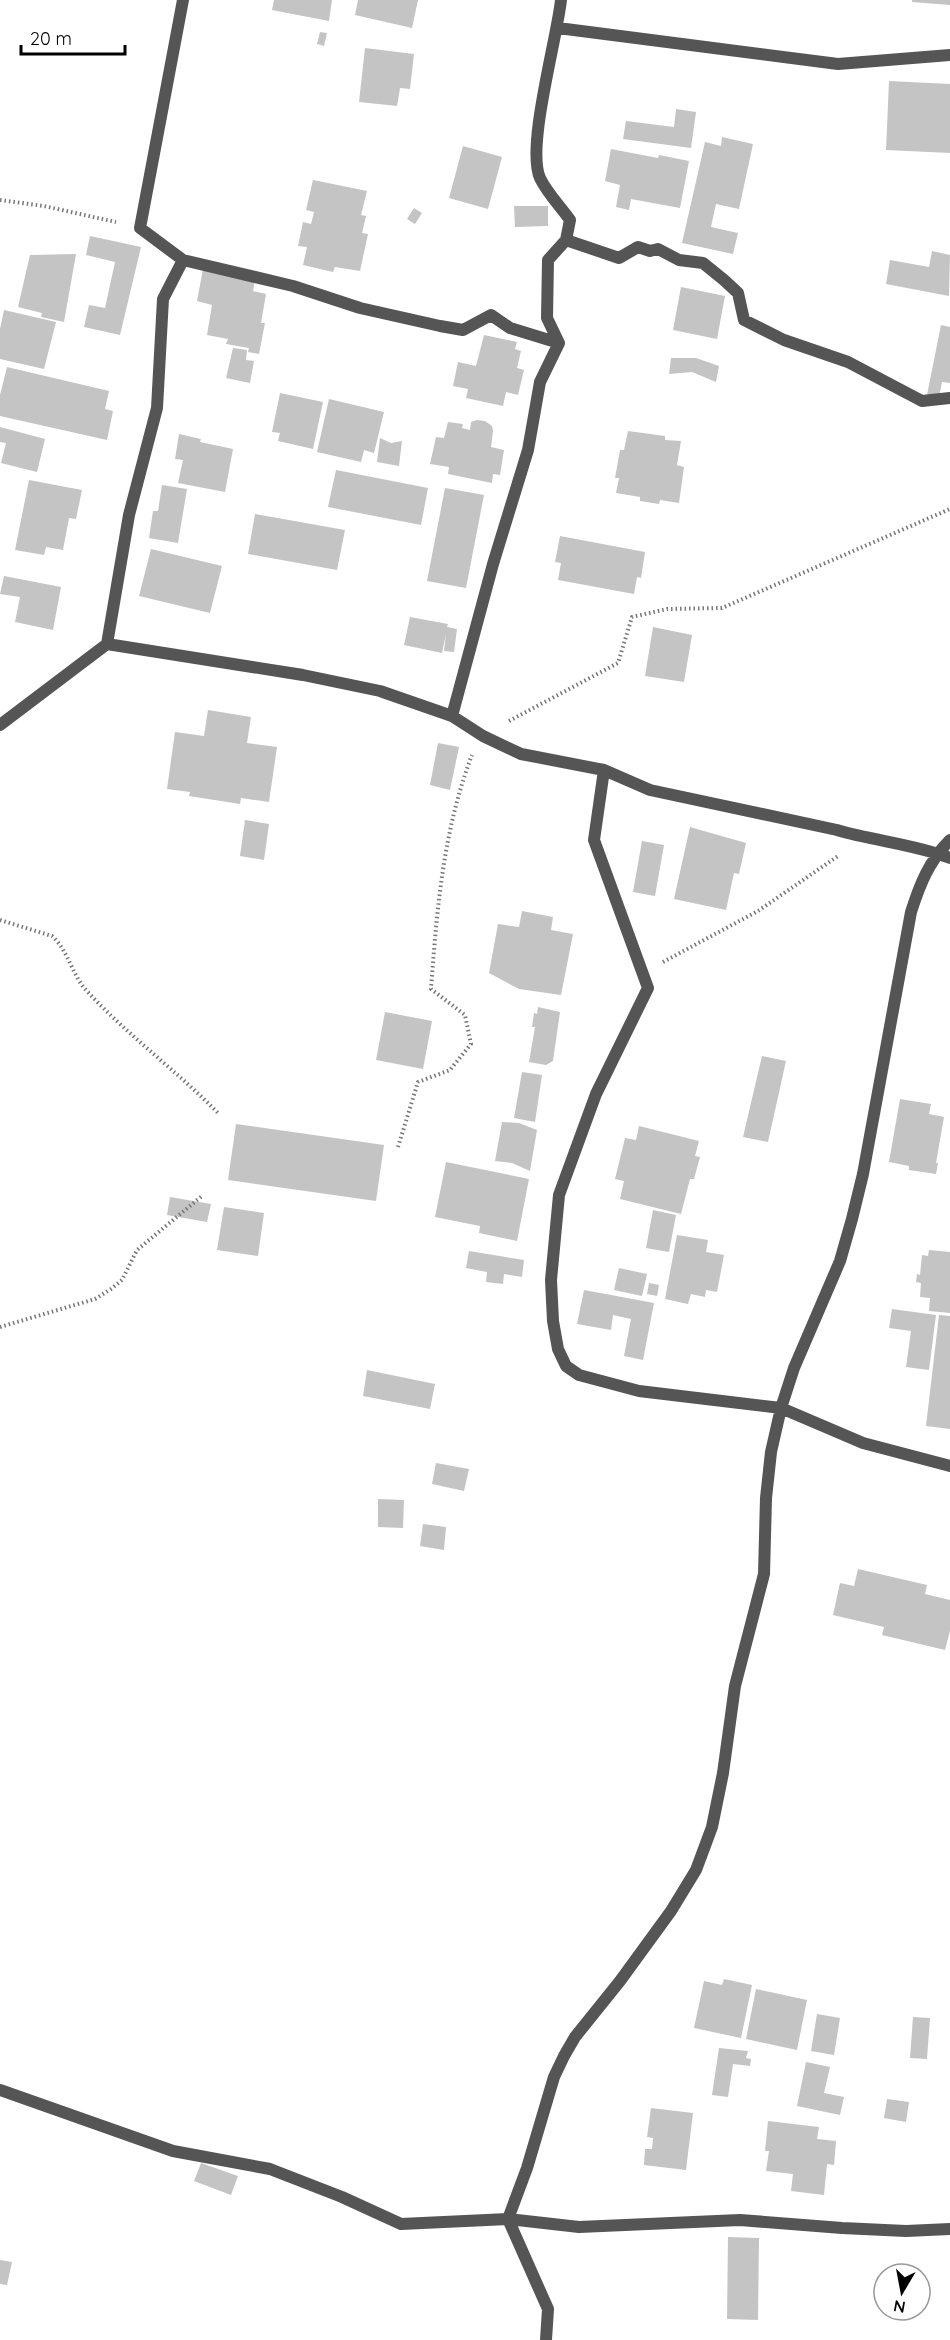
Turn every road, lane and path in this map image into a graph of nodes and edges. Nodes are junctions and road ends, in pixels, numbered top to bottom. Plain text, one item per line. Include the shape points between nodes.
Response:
1 (183, 0) edge
2 (561, 0) edge
3 (558, 28) junction
4 (950, 55) edge
5 (0, 200) edge
6 (140, 228) junction
7 (566, 240) junction
8 (183, 260) junction
9 (559, 343) junction
10 (950, 398) edge
11 (950, 509) edge
12 (107, 644) junction
13 (452, 716) junction
14 (0, 725) edge
15 (483, 736) junction
16 (604, 770) junction
17 (864, 838) junction
18 (950, 840) edge
19 (937, 853) junction
20 (950, 858) edge
21 (0, 920) edge
22 (655, 966) dead end
23 (218, 1113) dead end
24 (398, 1147) dead end
25 (202, 1196) dead end
26 (0, 1327) edge
27 (781, 1408) junction
28 (950, 1466) edge
29 (0, 2090) edge
30 (508, 2219) junction
31 (950, 2229) edge
32 (546, 2340) edge

1 - 6 street
2 - 3 street
3 - 4 street via 838,64
3 - 7 street via 540,116 537,156 539,177 570,220
5 - 6 path
6 - 8 street
7 - 9 street via 548,260 547,318
7 - 10 street via 619,258 638,247 658,249 679,260 704,264 738,293 744,320 756,327 848,362 922,401
8 - 9 street via 293,286 360,308 463,330 491,315 510,328
8 - 12 street via 162,300 157,408 129,515
9 - 13 street via 540,382 528,450
11 - 15 path via 722,608 667,609 632,617 618,663
12 - 13 street via 380,691
12 - 14 street
13 - 15 street
15 - 16 street via 522,754
15 - 24 path via 476,745 457,800 440,876 432,989 465,1015 471,1044 450,1070 418,1082
16 - 17 street via 651,790
16 - 27 street via 594,840 648,987 596,1094 560,1195 551,1280 558,1349 566,1365 589,1378 663,1394
17 - 19 street
17 - 22 path via 758,911
18 - 19 street
19 - 20 street
19 - 27 street via 911,912 852,1219 840,1261
21 - 23 path via 52,936 84,988
25 - 26 path via 136,1251 122,1280 111,1289 95,1299
27 - 28 street via 863,1443
27 - 30 street via 767,1477 765,1574 735,1686 712,1827 696,1870 681,1896 564,2056
29 - 30 street via 173,2151 270,2169 400,2224
30 - 31 street via 579,2227 740,2220 906,2231
30 - 32 street via 548,2309

